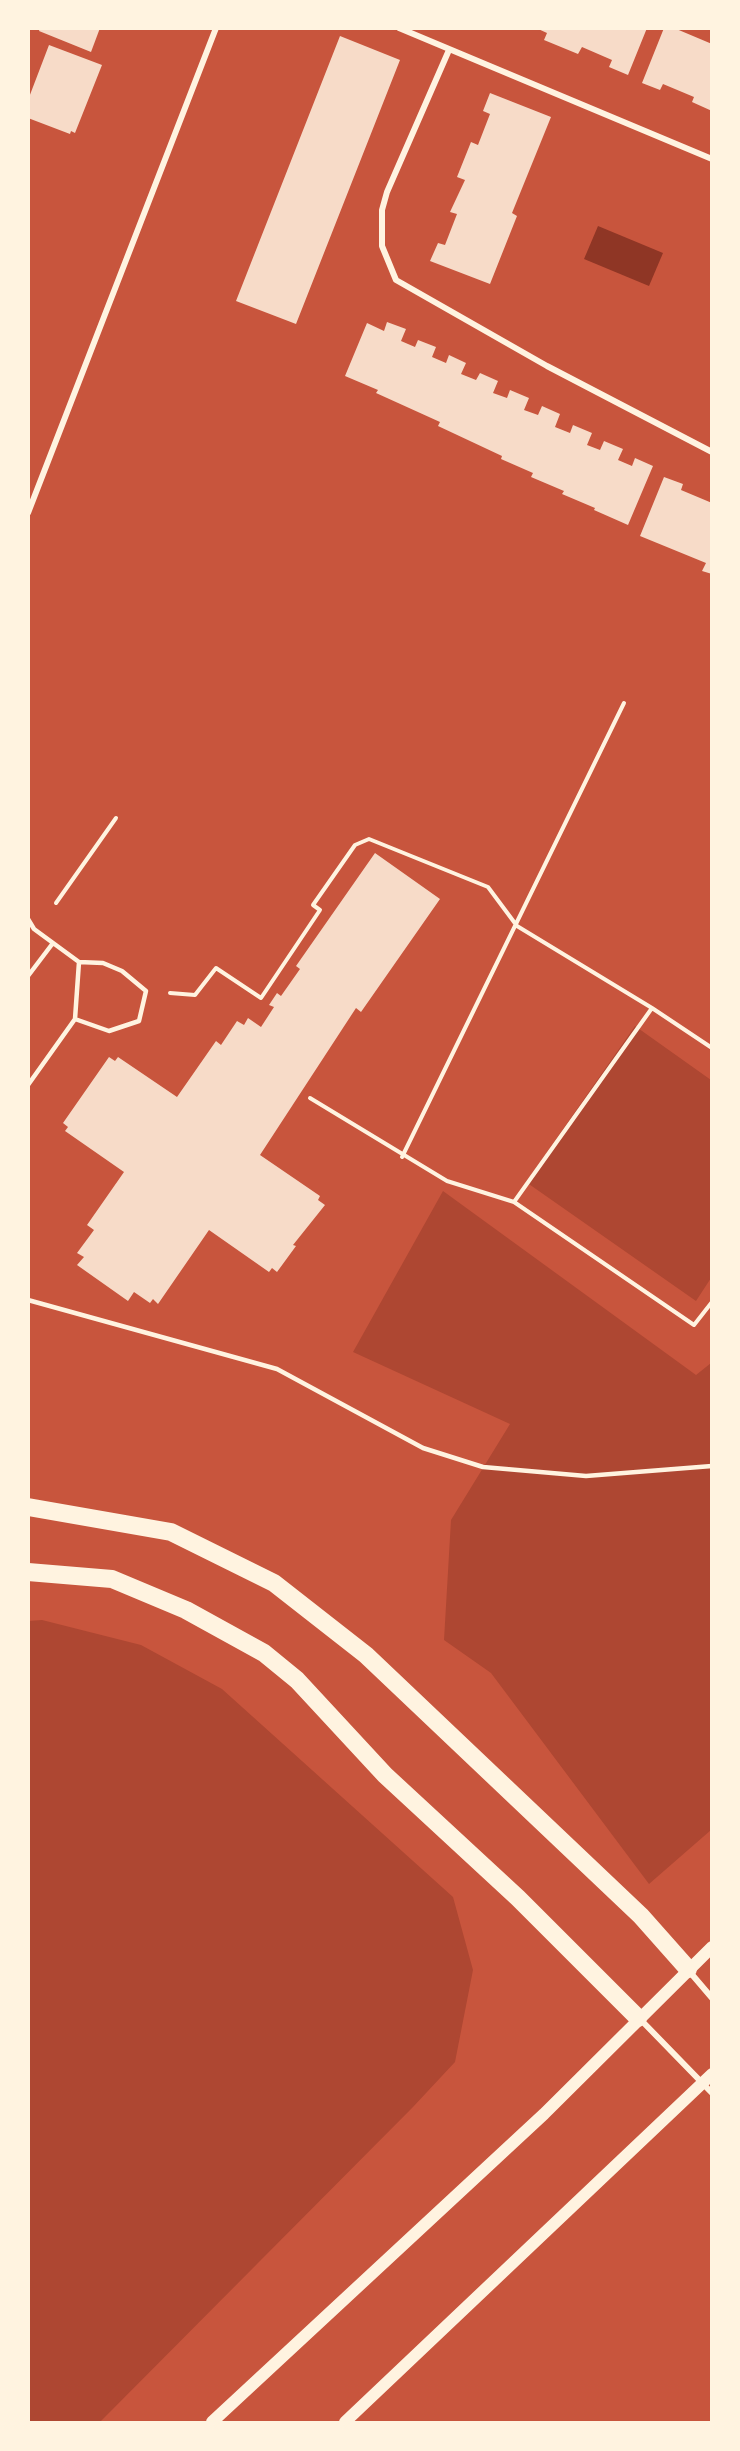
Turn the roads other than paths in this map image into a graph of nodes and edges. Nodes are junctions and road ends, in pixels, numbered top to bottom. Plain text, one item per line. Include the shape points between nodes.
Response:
1 (216, 28) edge
2 (399, 28) edge
3 (449, 50) junction
4 (711, 159) edge
5 (711, 452) edge
6 (28, 513) edge
7 (28, 919) edge
8 (31, 929) edge
9 (53, 943) junction
10 (79, 962) junction
11 (28, 976) edge
12 (75, 1019) junction
13 (28, 1085) edge
14 (28, 1300) edge
15 (711, 1466) edge
16 (28, 1507) edge
17 (28, 1572) edge
18 (711, 1947) edge
19 (688, 1969) junction
20 (711, 1998) edge
21 (638, 2018) junction
22 (707, 2078) edge
23 (711, 2093) edge
24 (212, 2422) edge
25 (345, 2422) edge

1 - 6 street
2 - 3 street
3 - 4 street
3 - 5 street via 382,210 382,246 396,280 547,366
7 - 8 lane
8 - 9 lane
9 - 10 lane
9 - 11 lane
10 - 12 lane
10 - 12 lane via 103,963 122,971 146,991 139,1021 109,1031
12 - 13 lane
14 - 15 lane via 277,1370 423,1448 483,1467 586,1476
16 - 19 highway via 171,1532 274,1583 375,1664 641,1916
17 - 21 highway via 112,1580 186,1610 264,1653 297,1680 385,1775 518,1898
18 - 19 main road
19 - 20 street
19 - 21 main road
21 - 22 street
21 - 24 main road via 544,2114
22 - 23 street
22 - 25 main road

